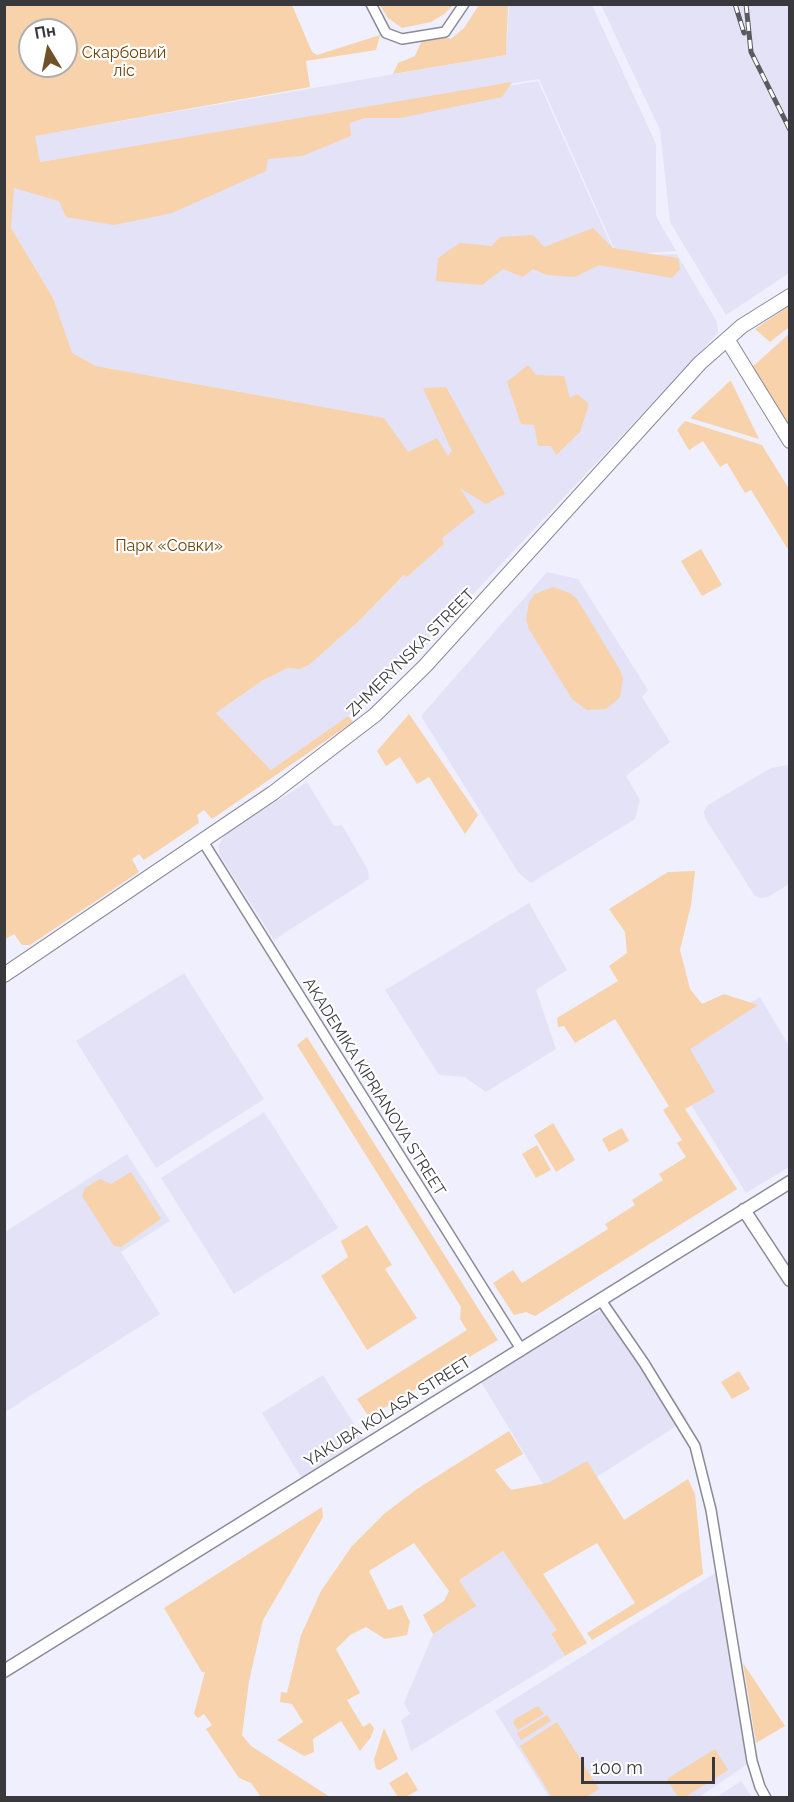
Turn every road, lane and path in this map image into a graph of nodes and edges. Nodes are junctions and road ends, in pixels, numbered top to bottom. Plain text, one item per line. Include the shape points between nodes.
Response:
1 (371, 4) edge
2 (464, 4) edge
3 (789, 296) edge
4 (727, 339) junction
5 (789, 441) edge
6 (202, 840) junction
7 (4, 975) edge
8 (789, 1182) edge
9 (744, 1210) junction
10 (789, 1280) edge
11 (600, 1299) junction
12 (521, 1349) junction
13 (4, 1671) edge
14 (766, 1797) edge

1 - 2 street via 386,33 402,39 445,32
3 - 4 main road, ZHMERYNSKA STREET
4 - 5 main road
4 - 6 main road, ZHMERYNSKA STREET via 700,363 375,716 273,793
6 - 7 main road, ZHMERYNSKA STREET
6 - 12 street, AKADEMIKA KIPRIANOVA STREET
8 - 9 street, YAKUBA KOLASA STREET
9 - 10 street
9 - 11 street, YAKUBA KOLASA STREET
11 - 12 street, YAKUBA KOLASA STREET
11 - 14 street via 694,1446 711,1510 752,1761
12 - 13 street, YAKUBA KOLASA STREET

